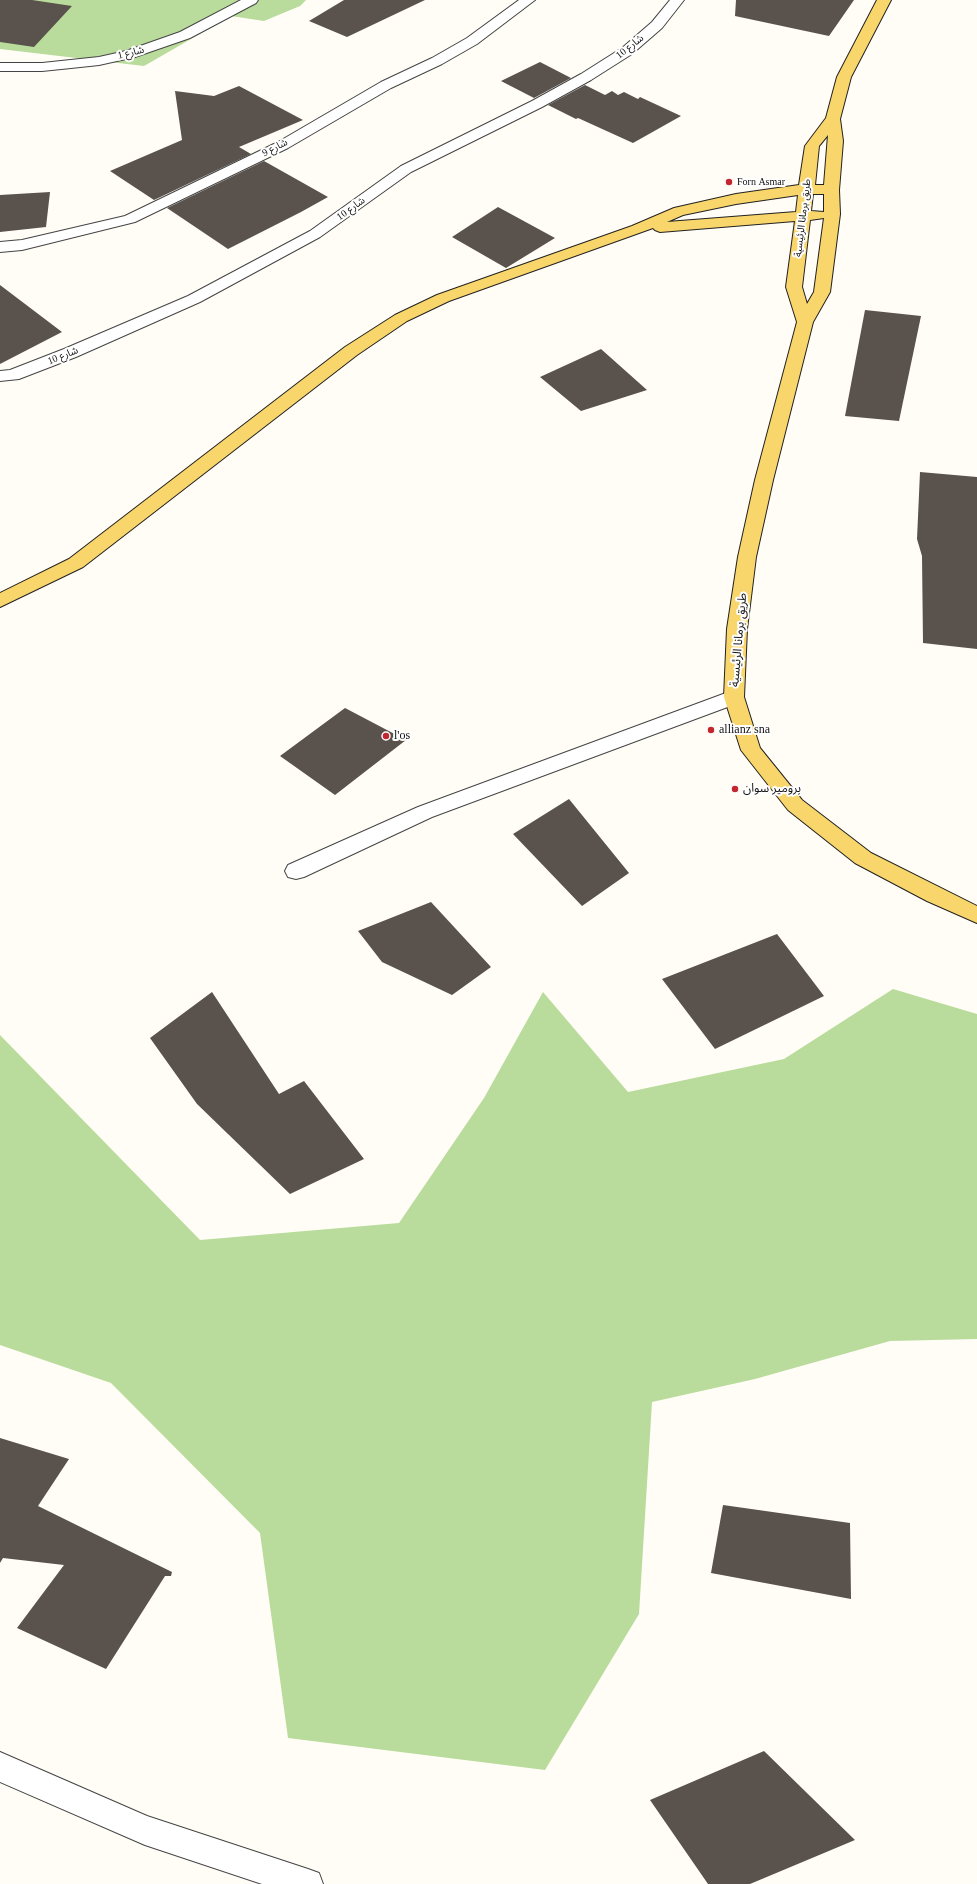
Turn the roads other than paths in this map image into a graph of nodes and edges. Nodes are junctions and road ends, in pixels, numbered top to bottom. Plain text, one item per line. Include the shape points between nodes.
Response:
1 (251, 0) edge
2 (528, 0) edge
3 (677, 0) edge
4 (884, 0) edge
5 (0, 67) edge
6 (833, 119) junction
7 (806, 189) junction
8 (831, 190) junction
9 (832, 214) junction
10 (804, 215) junction
11 (637, 229) junction
12 (0, 247) edge
13 (805, 322) junction
14 (0, 376) edge
15 (0, 601) edge
16 (734, 697) junction
17 (296, 871) dead end
18 (977, 915) edge
19 (0, 1767) edge
20 (308, 1884) edge

1 - 5 street, شارع 1 via 185,35 130,54 99,61 42,67
2 - 12 street, شارع 9 via 472,41 437,61 386,85 283,145 130,219 22,245
3 - 14 street, شارع 10 via 656,25 627,52 537,104 406,169 315,234 194,298 70,353 13,375
4 - 6 main road, طريق برمانا الرئيسية via 844,77
6 - 7 main road, طريق برمانا الرئيسية via 812,146
6 - 8 main road, طريق برمانا الرئيسية via 836,141
7 - 8 main road
7 - 10 main road, طريق برمانا الرئيسية
7 - 11 main road via 736,199 679,211
8 - 9 main road, طريق برمانا الرئيسية
9 - 10 main road
9 - 13 main road, طريق برمانا الرئيسية via 822,292
10 - 11 main road
10 - 13 main road, طريق برمانا الرئيسية via 794,287
11 - 15 main road via 443,298 402,318 351,350 76,562
13 - 16 main road, طريق برمانا الرئيسية via 747,557 737,629
16 - 17 street via 425,812
16 - 18 main road, طريق برمانا الرئيسية via 751,750 795,805 863,858
19 - 20 street via 145,1830

